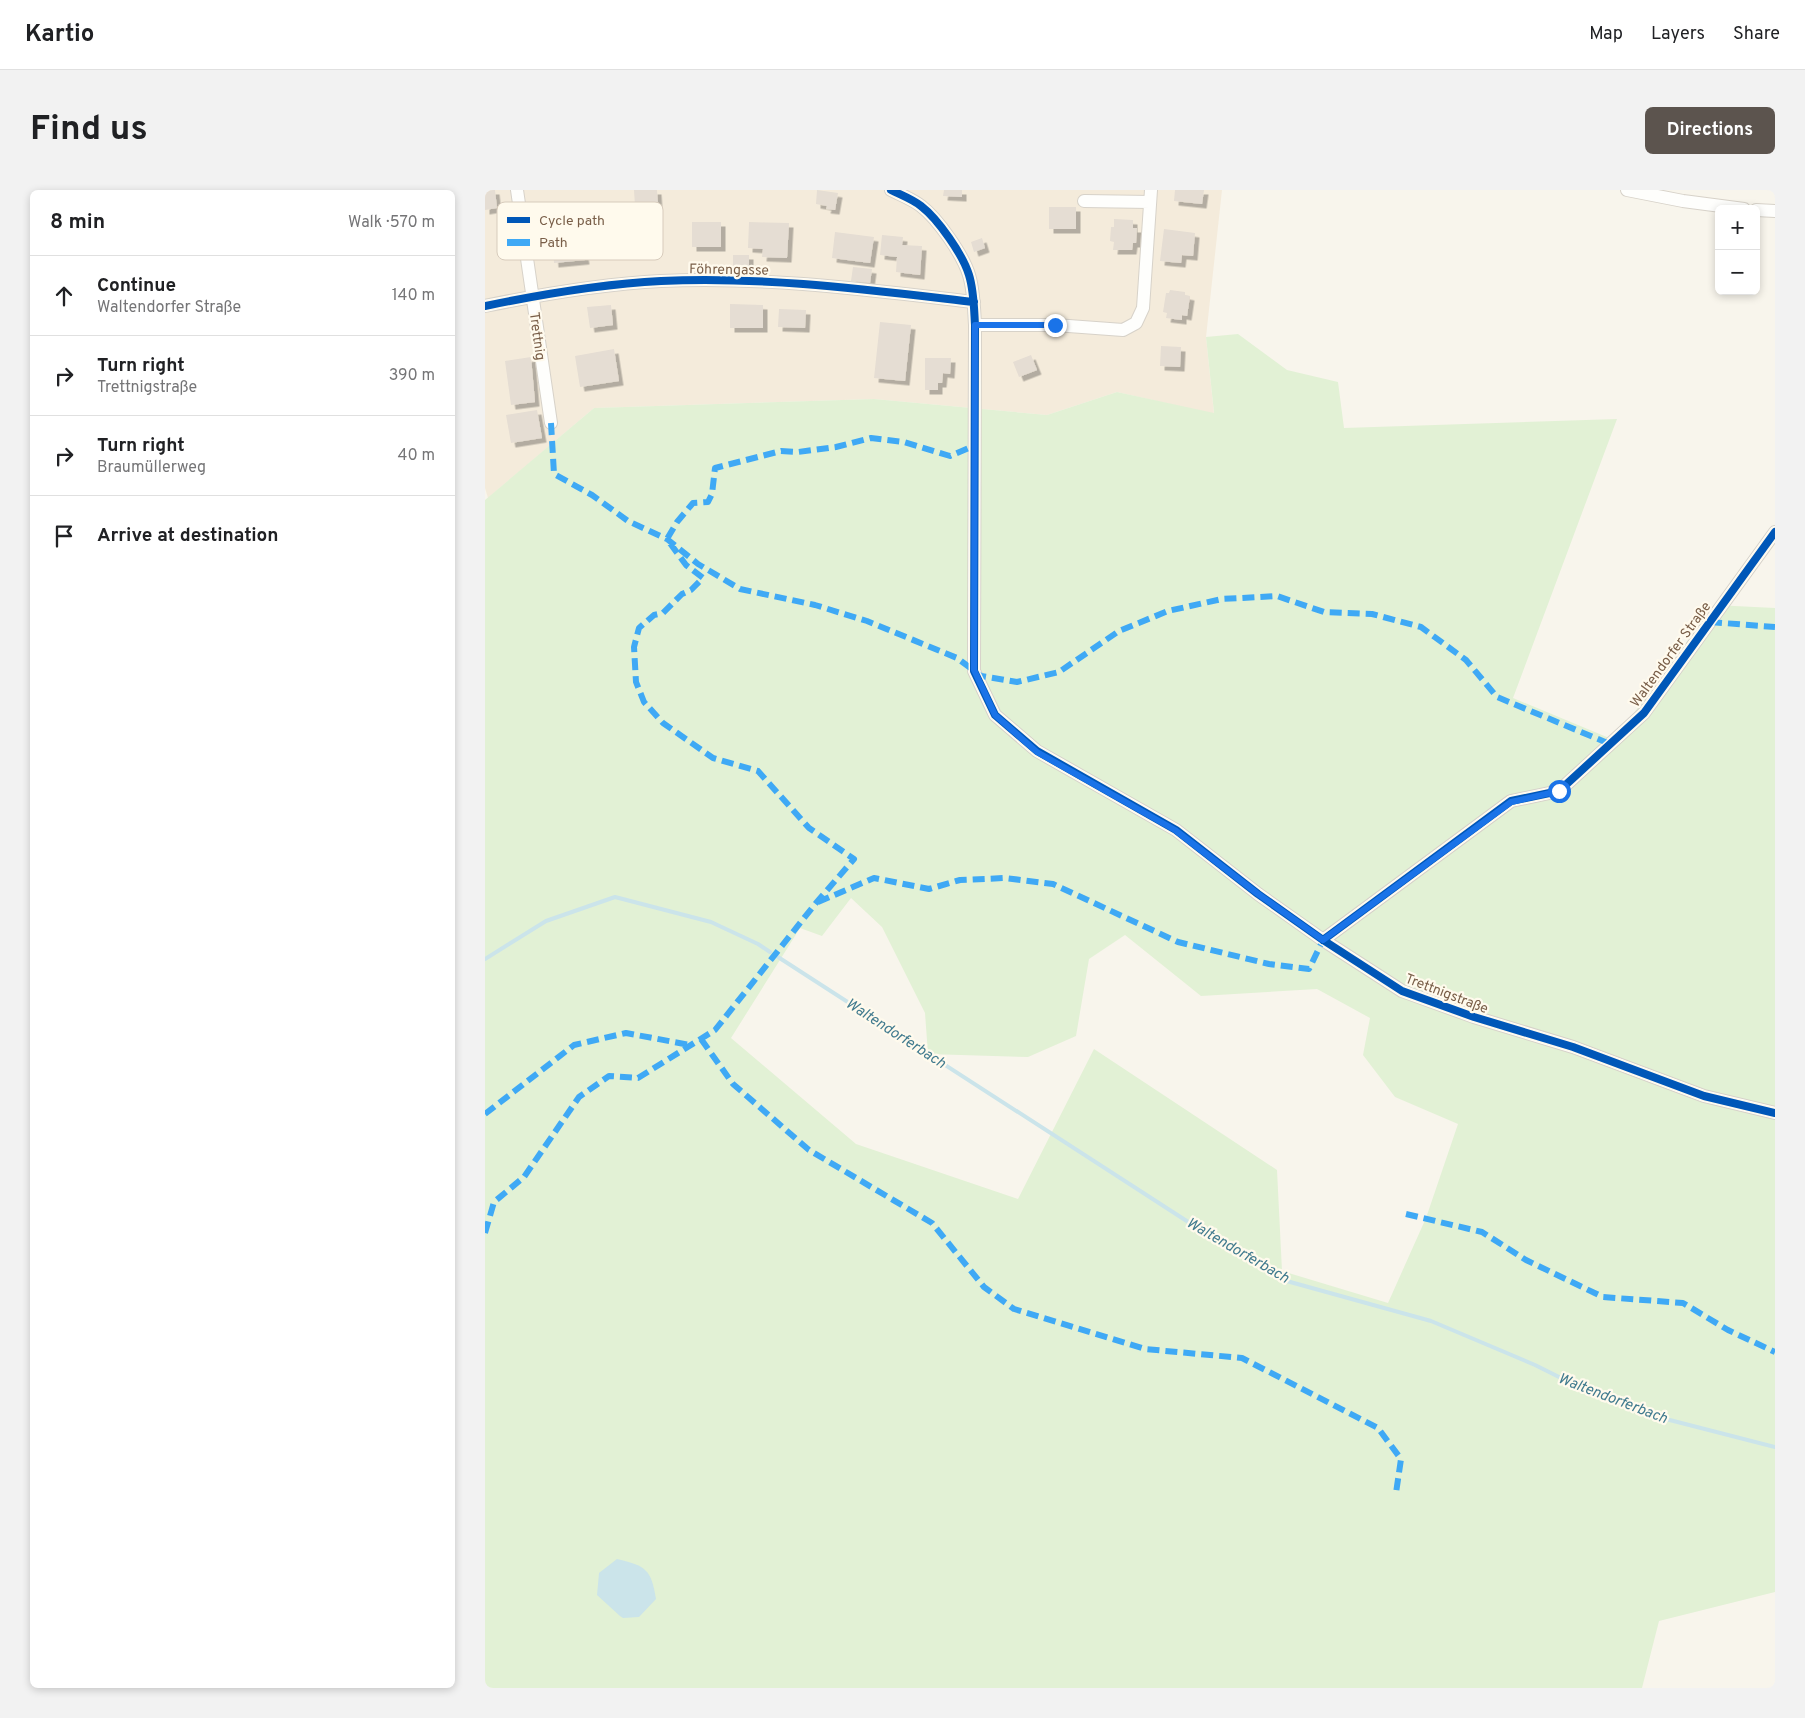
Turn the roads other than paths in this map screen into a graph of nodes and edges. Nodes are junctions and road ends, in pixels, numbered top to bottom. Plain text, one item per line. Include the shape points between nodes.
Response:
1 (891, 190) edge
2 (1627, 190) edge
3 (1150, 196) edge
4 (1084, 201) dead end
5 (1715, 205) edge
6 (1760, 210) edge
7 (1775, 211) edge
8 (528, 260) edge
9 (533, 296) junction
10 (973, 302) junction
11 (485, 306) edge
12 (975, 325) junction
13 (551, 423) dead end
14 (1775, 532) edge
15 (1323, 940) junction
16 (1775, 1113) edge

1 - 10 street, Trettnigstraße via 923,207 954,245 970,276
2 - 5 street
3 - 4 street
3 - 12 street via 1143,308 1137,323 1123,330 1055,325
6 - 7 street
8 - 9 street, Trettnig
9 - 10 street, Föhrengasse via 629,283 696,280 839,286
9 - 11 street, Föhrengasse
9 - 13 street, Trettnig
10 - 12 street, Trettnigstraße
12 - 15 street, Trettnigstraße via 974,670 995,715 1037,752 1175,830
14 - 15 street, Waltendorfer Straße via 1644,713 1559,791 1511,802
15 - 16 street, Trettnigstraße via 1402,991 1704,1096

